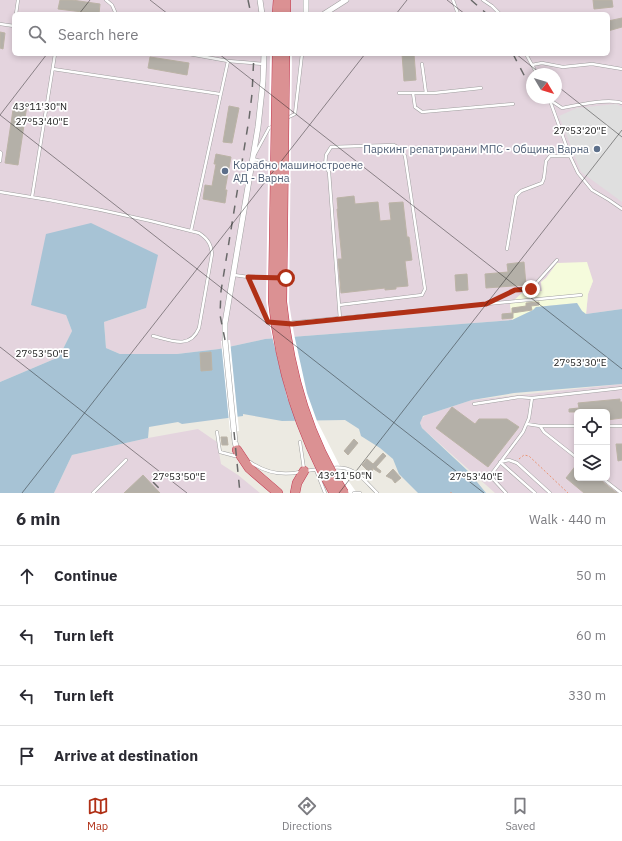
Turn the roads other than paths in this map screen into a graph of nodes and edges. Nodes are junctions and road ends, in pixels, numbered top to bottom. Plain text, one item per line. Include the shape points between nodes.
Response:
1 (18, 0) edge
2 (106, 0) edge
3 (260, 0) edge
4 (278, 0) edge
5 (286, 0) edge
6 (306, 0) edge
7 (346, 0) edge
8 (453, 0) edge
9 (483, 0) edge
10 (16, 12) edge
11 (115, 12) edge
12 (262, 12) edge
13 (277, 12) edge
14 (286, 12) edge
15 (306, 12) edge
16 (327, 12) edge
17 (457, 12) edge
18 (498, 12) edge
19 (0, 24) edge
20 (12, 26) edge
21 (56, 56) edge
22 (200, 56) edge
23 (264, 56) edge
24 (277, 56) edge
25 (285, 56) edge
26 (302, 56) edge
27 (527, 56) edge
28 (228, 61) junction
29 (264, 64) junction
30 (422, 64) dead end
31 (532, 65) junction
32 (534, 68) edge
33 (53, 69) junction
34 (622, 69) edge
35 (480, 88) dead end
36 (399, 93) dead end
37 (413, 93) junction
38 (426, 93) junction
39 (220, 94) junction
40 (622, 103) edge
41 (513, 104) dead end
42 (551, 104) edge
43 (556, 104) edge
44 (0, 152) edge
45 (570, 156) junction
46 (252, 159) junction
47 (0, 161) edge
48 (325, 166) junction
49 (0, 192) edge
50 (32, 197) junction
51 (622, 209) edge
52 (191, 231) junction
53 (507, 249) dead end
54 (557, 260) dead end
55 (232, 275) junction
56 (248, 277) junction
57 (286, 278) dead end
58 (581, 295) dead end
59 (486, 304) junction
60 (339, 305) junction
61 (340, 319) junction
62 (153, 336) dead end
63 (622, 388) edge
64 (532, 398) junction
65 (474, 404) dead end
66 (527, 424) junction
67 (540, 426) junction
68 (574, 426) edge
69 (610, 426) edge
70 (622, 426) edge
71 (217, 432) dead end
72 (300, 442) dead end
73 (237, 450) junction
74 (574, 456) edge
75 (126, 460) dead end
76 (500, 462) junction
77 (316, 470) junction
78 (304, 471) junction
79 (606, 481) edge
80 (93, 493) edge
81 (278, 493) edge
82 (295, 493) edge
83 (325, 493) edge
84 (334, 493) edge
85 (344, 493) edge
86 (354, 493) edge
87 (360, 493) edge
88 (377, 493) edge
89 (506, 493) edge
90 (535, 493) edge
91 (550, 493) edge
92 (621, 493) edge

1 - 10 lane
2 - 11 lane
3 - 12 street
4 - 13 highway
5 - 14 highway
6 - 15 street
7 - 16 street
8 - 17 lane
9 - 18 lane
19 - 20 lane
21 - 33 lane
22 - 28 lane
23 - 29 street
24 - 84 highway, bridge via 273,301 276,328 291,395 314,456
25 - 85 highway, bridge via 282,302 286,337 292,370 310,424 323,455
26 - 46 lane via 295,114 269,128
27 - 31 lane
28 - 29 lane
28 - 39 lane
29 - 46 street
30 - 38 lane
31 - 32 lane
31 - 34 lane via 592,64
33 - 39 lane
33 - 50 lane
35 - 38 lane
36 - 37 lane
37 - 38 lane
37 - 41 lane via 415,107 422,112
39 - 52 lane
40 - 43 lane via 616,101 562,108
42 - 45 lane
44 - 47 lane
45 - 51 lane via 578,173 592,190
45 - 53 lane via 550,156 546,161 542,183 521,191 516,196
46 - 48 lane via 270,164 319,163
46 - 55 street
48 - 60 lane via 329,172
48 - 60 lane via 326,155 331,147 394,145 401,149 405,156 425,290 422,295
49 - 50 lane
50 - 52 lane via 126,215
52 - 62 lane via 199,233 210,242 212,254 199,328 194,337 185,342
54 - 59 lane via 531,289 515,290
55 - 56 lane
55 - 73 street via 225,340
56 - 57 lane
56 - 61 lane via 268,322 292,324
58 - 59 lane
59 - 61 lane
60 - 61 lane
63 - 64 lane
64 - 65 lane via 519,397
64 - 66 lane
66 - 67 lane
66 - 76 lane
67 - 68 lane
67 - 74 lane
69 - 70 lane
71 - 73 lane via 220,452 235,456
72 - 78 lane
73 - 78 lane via 249,462 263,470 284,474
73 - 81 highway via 249,468
75 - 80 lane
76 - 89 lane via 492,475
76 - 90 lane
76 - 91 lane via 514,461
77 - 78 lane
77 - 83 lane
77 - 88 lane via 345,468 359,476
78 - 82 highway
79 - 92 lane
86 - 87 lane

